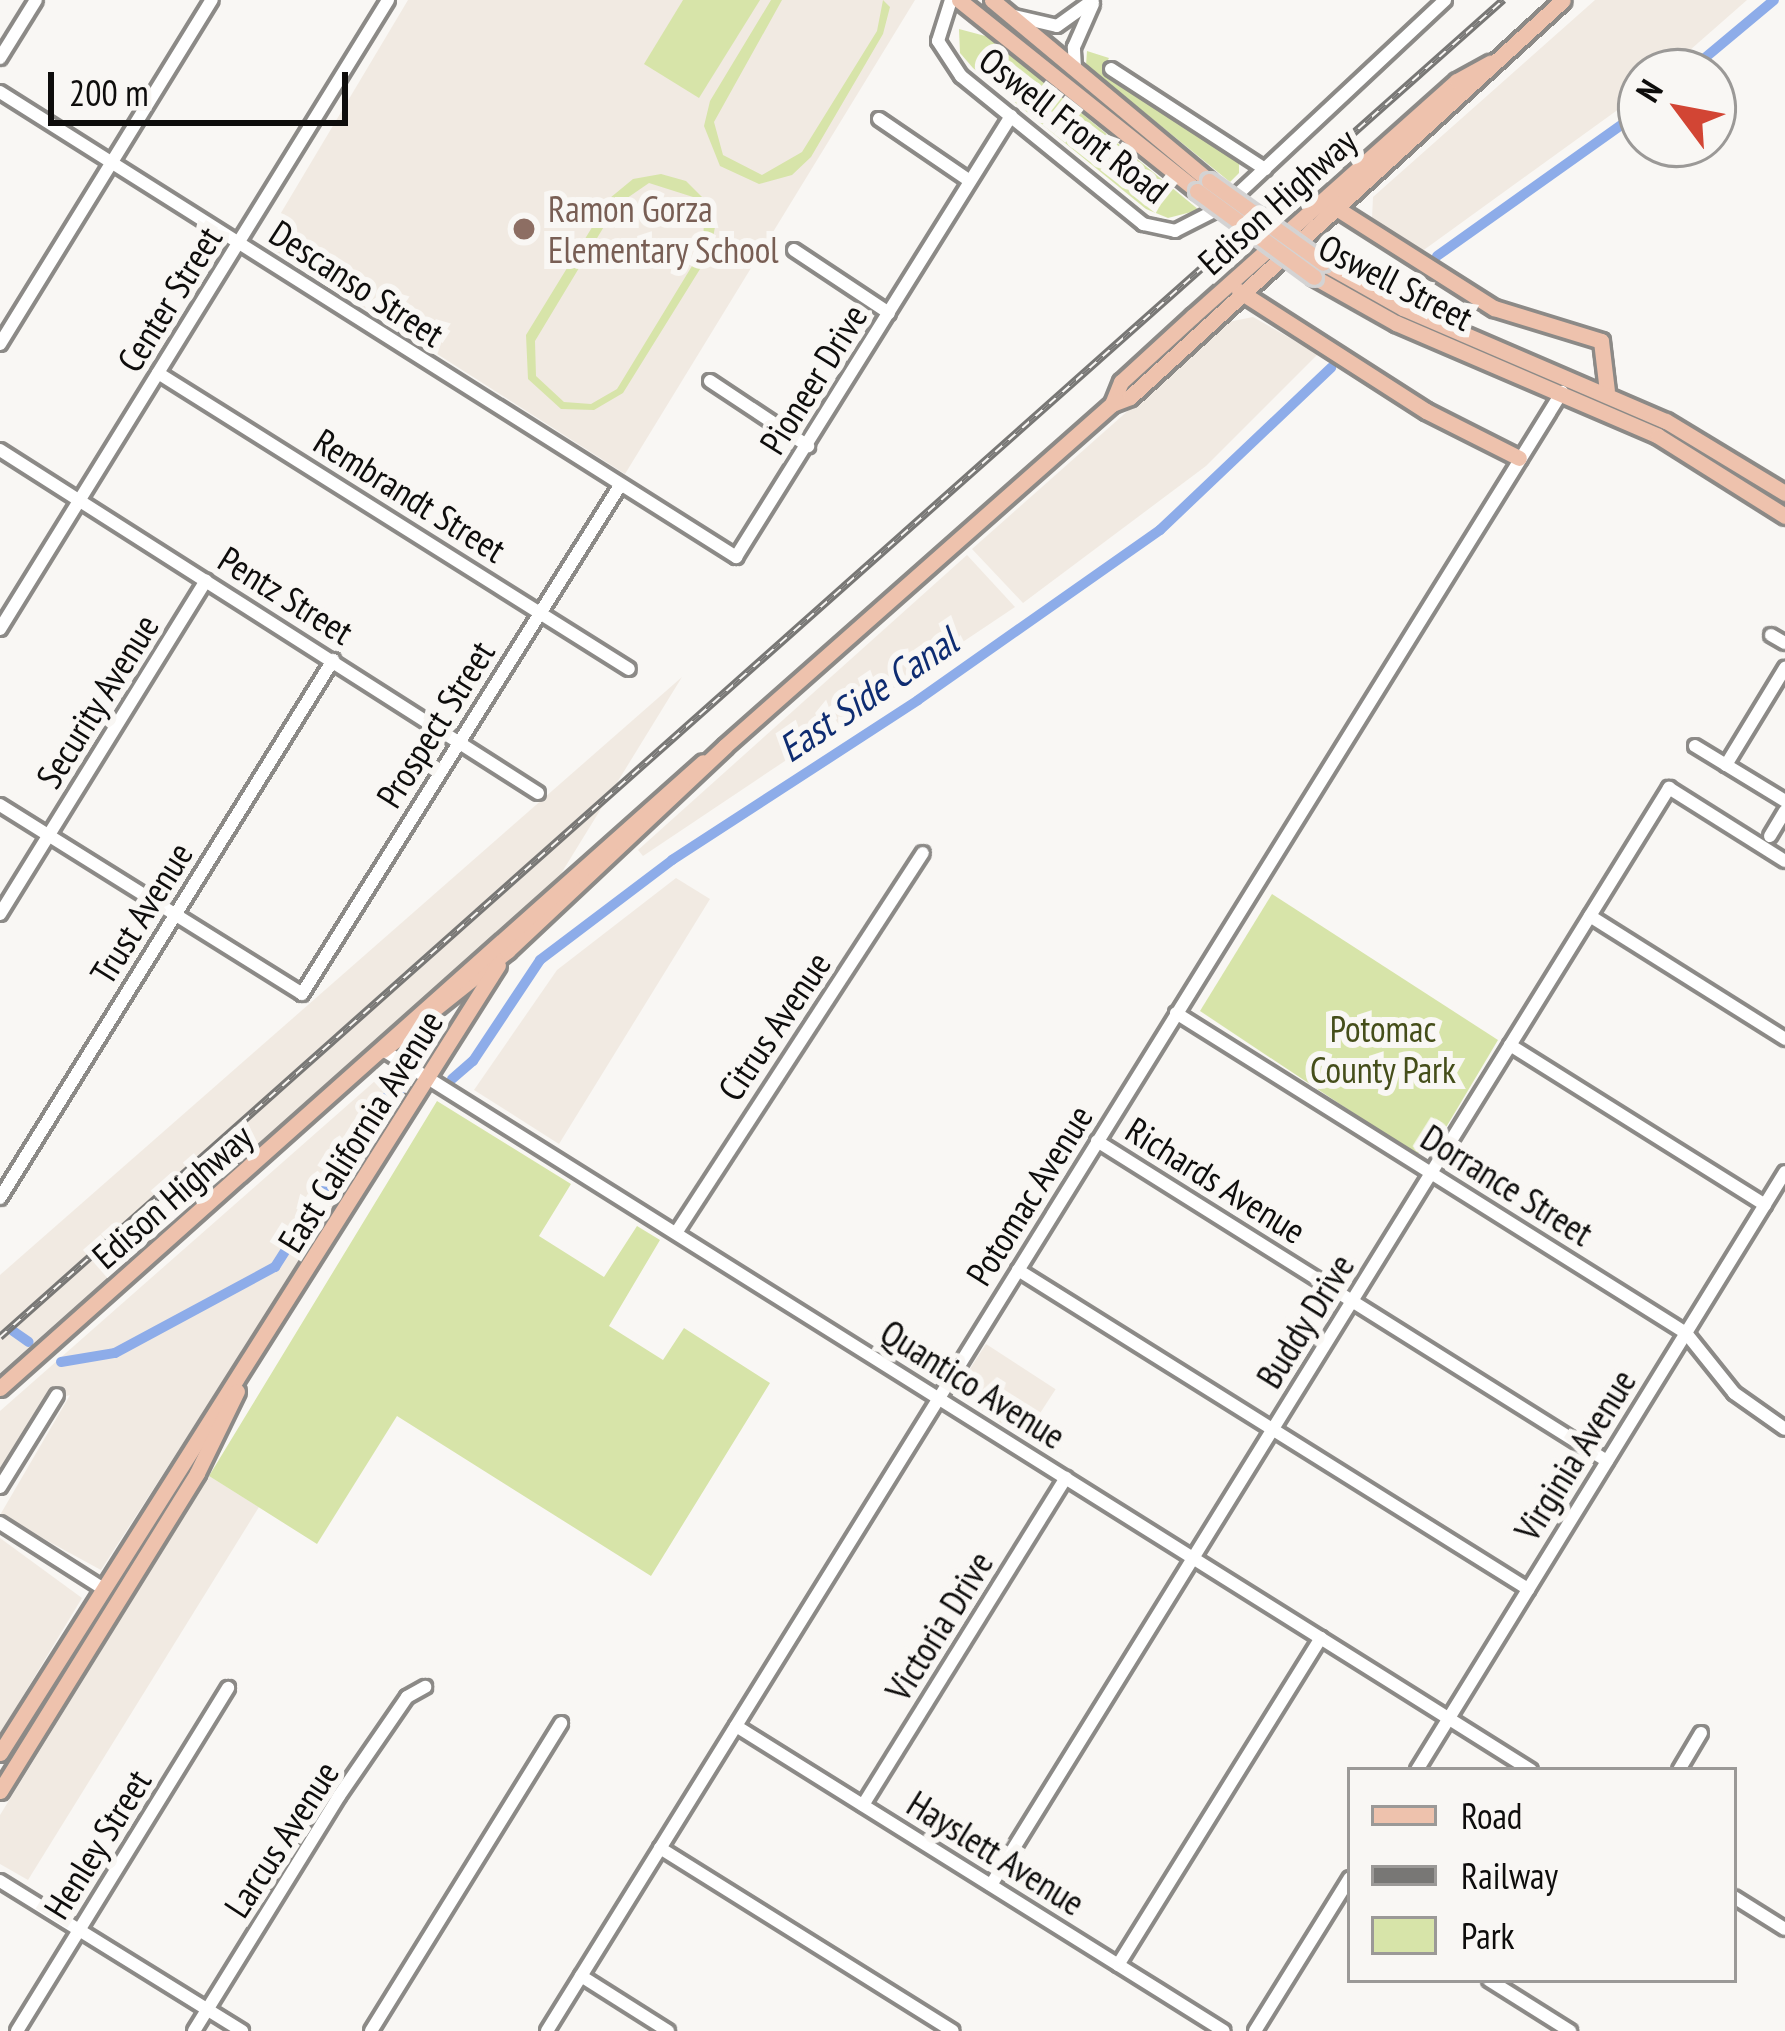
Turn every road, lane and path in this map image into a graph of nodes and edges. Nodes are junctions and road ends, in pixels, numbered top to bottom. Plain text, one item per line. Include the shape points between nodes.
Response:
1 (36, 0) edge
2 (212, 0) edge
3 (388, 0) edge
4 (955, 0) edge
5 (992, 0) edge
6 (1094, 0) edge
7 (1445, 0) edge
8 (1563, 0) edge
9 (1008, 15) junction
10 (0, 58) edge
11 (1497, 59) junction
12 (1111, 69) dead end
13 (1077, 76) junction
14 (0, 92) edge
15 (1011, 116) junction
16 (879, 119) dead end
17 (112, 163) junction
18 (1265, 169) junction
19 (970, 181) junction
20 (1203, 186) junction
21 (1326, 198) junction
22 (1338, 212) junction
23 (238, 243) junction
24 (794, 250) dead end
25 (1319, 270) junction
26 (1231, 282) junction
27 (1243, 296) junction
28 (889, 313) junction
29 (0, 344) edge
30 (158, 373) junction
31 (710, 381) dead end
32 (1562, 392) junction
33 (1607, 392) junction
34 (1112, 404) junction
35 (808, 446) junction
36 (0, 450) edge
37 (1519, 458) junction
38 (619, 487) junction
39 (1785, 494) edge
40 (80, 500) junction
41 (1785, 516) edge
42 (206, 580) junction
43 (540, 613) junction
44 (0, 629) edge
45 (1771, 634) dead end
46 (1785, 644) edge
47 (333, 661) junction
48 (1785, 668) edge
49 (629, 669) dead end
50 (460, 741) junction
51 (725, 746) junction
52 (1694, 746) dead end
53 (1726, 765) junction
54 (538, 793) dead end
55 (1785, 801) edge
56 (0, 806) edge
57 (1785, 811) edge
58 (48, 836) junction
59 (1770, 836) dead end
60 (922, 853) dead end
61 (1785, 861) edge
62 (0, 914) edge
63 (175, 915) junction
64 (1590, 916) junction
65 (520, 920) junction
66 (507, 951) junction
67 (1176, 1013) junction
68 (1785, 1039) edge
69 (1510, 1045) junction
70 (383, 1050) junction
71 (428, 1078) junction
72 (1097, 1141) junction
73 (1785, 1172) edge
74 (1431, 1173) junction
75 (0, 1198) edge
76 (1765, 1204) junction
77 (676, 1233) junction
78 (1018, 1270) junction
79 (1352, 1301) junction
80 (1686, 1333) junction
81 (245, 1371) junction
82 (0, 1388) edge
83 (58, 1395) dead end
84 (939, 1398) junction
85 (1785, 1429) edge
86 (1273, 1430) junction
87 (1607, 1461) junction
88 (1066, 1478) junction
89 (0, 1487) edge
90 (0, 1523) edge
91 (1194, 1558) junction
92 (102, 1588) junction
93 (1528, 1589) junction
94 (1321, 1638) junction
95 (65, 1684) junction
96 (425, 1687) dead end
97 (229, 1688) dead end
98 (1449, 1718) junction
99 (561, 1723) dead end
100 (736, 1726) junction
101 (1701, 1733) dead end
102 (0, 1753) edge
103 (1419, 1767) edge
104 (1527, 1767) edge
105 (1681, 1767) edge
106 (0, 1791) edge
107 (863, 1805) junction
108 (661, 1848) junction
109 (0, 1881) edge
110 (991, 1885) junction
111 (1347, 1888) edge
112 (1737, 1899) edge
113 (1785, 1929) edge
114 (80, 1930) junction
115 (1118, 1965) junction
116 (581, 1976) junction
117 (1494, 1983) edge
118 (207, 2009) junction
119 (17, 2031) edge
120 (194, 2031) edge
121 (242, 2031) edge
122 (371, 2031) edge
123 (547, 2031) edge
124 (668, 2031) edge
125 (953, 2031) edge
126 (1224, 2031) edge
127 (1256, 2031) edge
128 (1570, 2031) edge

1 - 10 street
2 - 17 street
3 - 23 street, Center Street
4 - 15 street, Oswell Front Road via 938,41 945,59
4 - 20 main road, Oswell Street
5 - 9 main road, Oswell Street
6 - 9 street via 1058,26
6 - 13 street via 1074,47
7 - 18 street, Oswell Front Road
8 - 11 main road, Edison Highway
9 - 13 main road, Oswell Street
11 - 21 main road, Edison Highway via 1457,81
11 - 22 main road, Edison Highway
12 - 18 street
13 - 20 main road, Oswell Street
14 - 17 street, Descanso Street
15 - 18 street, Oswell Front Road via 1150,227 1188,228
15 - 19 street, Pioneer Drive
16 - 19 street
17 - 23 street, Descanso Street
17 - 29 street
19 - 28 street, Pioneer Drive
20 - 25 main road, Oswell Street, bridge
21 - 22 main road, Oswell Street
21 - 26 main road, Edison Highway
22 - 27 main road, Edison Highway
22 - 33 main road, Oswell Street via 1494,308 1601,341
23 - 30 street, Center Street
23 - 38 street, Descanso Street
24 - 28 street
25 - 32 main road, Oswell Street via 1396,323
25 - 33 main road, Oswell Street
26 - 27 main road
26 - 34 main road, Edison Highway via 1121,382
27 - 34 main road, Edison Highway
27 - 37 main road via 1426,411
28 - 35 street, Pioneer Drive
30 - 40 street, Center Street
30 - 43 street, Rembrandt Street
31 - 35 street
32 - 37 street, Potomac Avenue
32 - 41 main road, Oswell Street via 1658,436
33 - 39 main road, Oswell Street
34 - 51 main road, Edison Highway
35 - 38 street, Pioneer Drive via 736,557
36 - 40 street, Pentz Street
37 - 67 street, Potomac Avenue
38 - 43 street, Prospect Street
40 - 42 street, Pentz Street
40 - 44 street, Center Street
42 - 47 street, Pentz Street
42 - 58 street, Security Avenue
43 - 49 street, Rembrandt Street
43 - 50 street, Prospect Street
45 - 46 street
47 - 50 street, Pentz Street
47 - 63 street, Trust Avenue
48 - 53 street
50 - 54 street, Pentz Street
50 - 63 street, Prospect Street via 302,994
51 - 65 main road, Edison Highway
51 - 66 main road, Edison Highway
52 - 53 street
53 - 55 street
56 - 58 street
57 - 59 street
58 - 62 street, Security Avenue
58 - 63 street
60 - 77 street, Citrus Avenue
61 - 64 street, Buddy Drive via 1669,788
63 - 75 street, Trust Avenue
64 - 68 street
64 - 69 street, Buddy Drive
65 - 66 main road, East California Avenue
65 - 70 main road, Edison Highway
66 - 70 main road, Edison Highway
66 - 71 main road, East California Avenue
67 - 72 street, Potomac Avenue
67 - 74 street, Dorrance Street
69 - 74 street, Buddy Drive
69 - 76 street
70 - 71 street, Quantico Avenue
70 - 82 main road, Edison Highway
71 - 77 street, Quantico Avenue
71 - 81 main road, East California Avenue
72 - 78 street, Potomac Avenue
72 - 79 street, Richards Avenue
73 - 76 street, Virginia Avenue
74 - 79 street, Buddy Drive
74 - 80 street, Dorrance Street
76 - 80 street, Virginia Avenue
77 - 84 street, Quantico Avenue
78 - 84 street, Potomac Avenue
78 - 86 street
79 - 86 street, Buddy Drive
79 - 87 street, Richards Avenue
80 - 85 street, Dorrance Street via 1734,1393
80 - 87 street, Virginia Avenue
81 - 92 main road, East California Avenue
81 - 95 main road, East California Avenue via 196,1473
83 - 89 street
84 - 88 street, Quantico Avenue
84 - 100 street, Potomac Avenue
86 - 91 street, Buddy Drive
86 - 93 street
87 - 93 street, Virginia Avenue
88 - 91 street, Quantico Avenue
88 - 107 street, Victoria Drive
90 - 92 street
91 - 94 street, Quantico Avenue
91 - 110 street, Buddy Drive
92 - 95 main road
92 - 102 main road, East California Avenue
93 - 98 street, Virginia Avenue
94 - 98 street, Quantico Avenue
94 - 115 street
95 - 106 main road, East California Avenue
96 - 118 street, Larcus Avenue via 407,1696 338,1796
97 - 114 street, Henley Street
98 - 103 street, Virginia Avenue
98 - 104 street, Quantico Avenue
99 - 122 street
100 - 107 street, Hayslett Avenue
100 - 108 street, Potomac Avenue
101 - 105 street
107 - 110 street, Hayslett Avenue
108 - 116 street, Potomac Avenue
108 - 125 street
109 - 114 street
110 - 115 street, Hayslett Avenue
111 - 127 street
112 - 113 street
114 - 118 street
114 - 119 street, Henley Street
115 - 126 street, Hayslett Avenue
116 - 123 street, Potomac Avenue
116 - 124 street
117 - 128 street
118 - 120 street, Larcus Avenue
118 - 121 street

